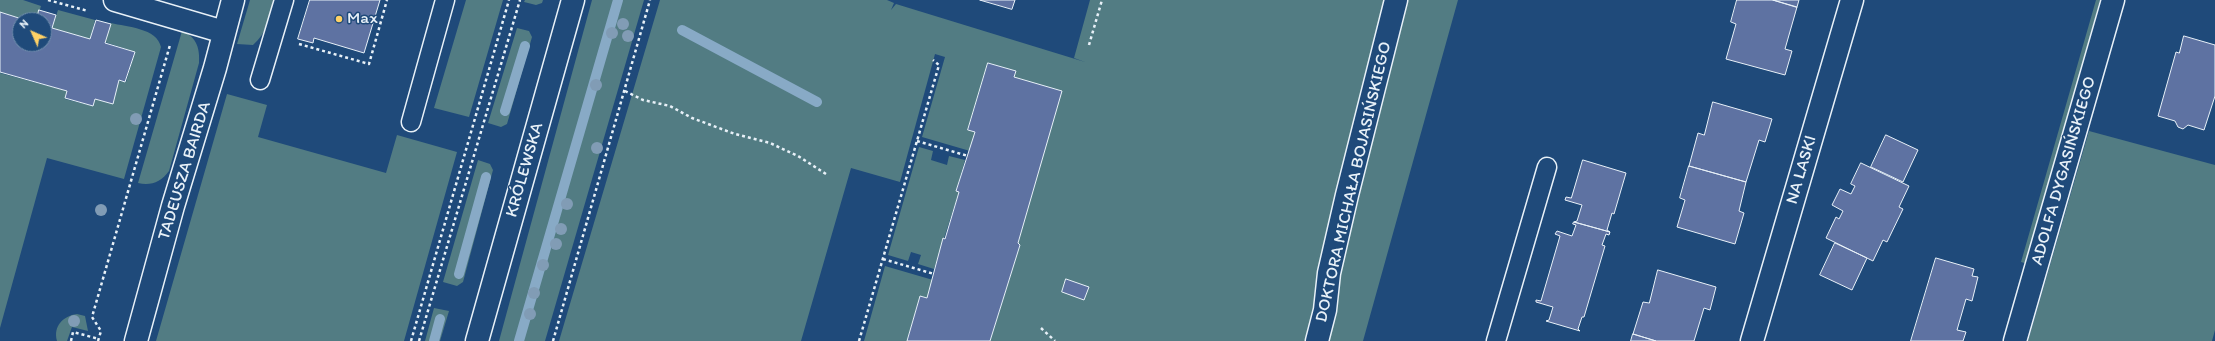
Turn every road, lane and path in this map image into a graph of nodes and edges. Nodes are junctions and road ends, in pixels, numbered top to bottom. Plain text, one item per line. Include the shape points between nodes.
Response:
1 (115, 0) edge
2 (233, 0) edge
3 (284, 0) edge
4 (387, 0) edge
5 (445, 0) edge
6 (509, 0) edge
7 (520, 0) edge
8 (573, 0) edge
9 (650, 0) edge
10 (1102, 0) edge
11 (1396, 0) edge
12 (1852, 0) edge
13 (2113, 0) edge
14 (224, 32) junction
15 (273, 36) junction
16 (171, 42) dead end
17 (1088, 45) dead end
18 (933, 60) dead end
19 (260, 80) dead end
20 (624, 91) junction
21 (411, 122) dead end
22 (917, 141) junction
23 (968, 156) dead end
24 (1547, 168) dead end
25 (826, 174) dead end
26 (883, 259) junction
27 (934, 274) dead end
28 (1041, 328) dead end
29 (99, 340) edge
30 (71, 341) edge
31 (136, 341) edge
32 (411, 341) edge
33 (419, 341) edge
34 (477, 341) edge
35 (553, 341) edge
36 (859, 341) edge
37 (1055, 341) edge
38 (1317, 341) edge
39 (1496, 341) edge
40 (1752, 341) edge
41 (2015, 341) edge

1 - 14 street
2 - 14 street, TADEUSZA BAIRDA
3 - 15 lane
4 - 15 path via 369,64
5 - 21 lane
6 - 32 path
7 - 33 path
8 - 34 street, KRÓLEWSKA
9 - 20 path
10 - 17 path
11 - 38 street, DOKTORA MICHAŁA BOJASIŃSKIEGO via 1347,195
12 - 40 street, NA LASKI
13 - 41 street, ADOLFA DYGASIŃSKIEGO
14 - 31 street, TADEUSZA BAIRDA
15 - 19 lane
16 - 29 path via 92,317 101,331
18 - 22 path via 939,65
20 - 25 path via 643,100 670,106 692,118 735,134 770,143 798,156
20 - 35 path
22 - 23 path
22 - 26 path
24 - 39 lane
26 - 27 path
26 - 36 path
28 - 37 path
29 - 30 path via 73,332

